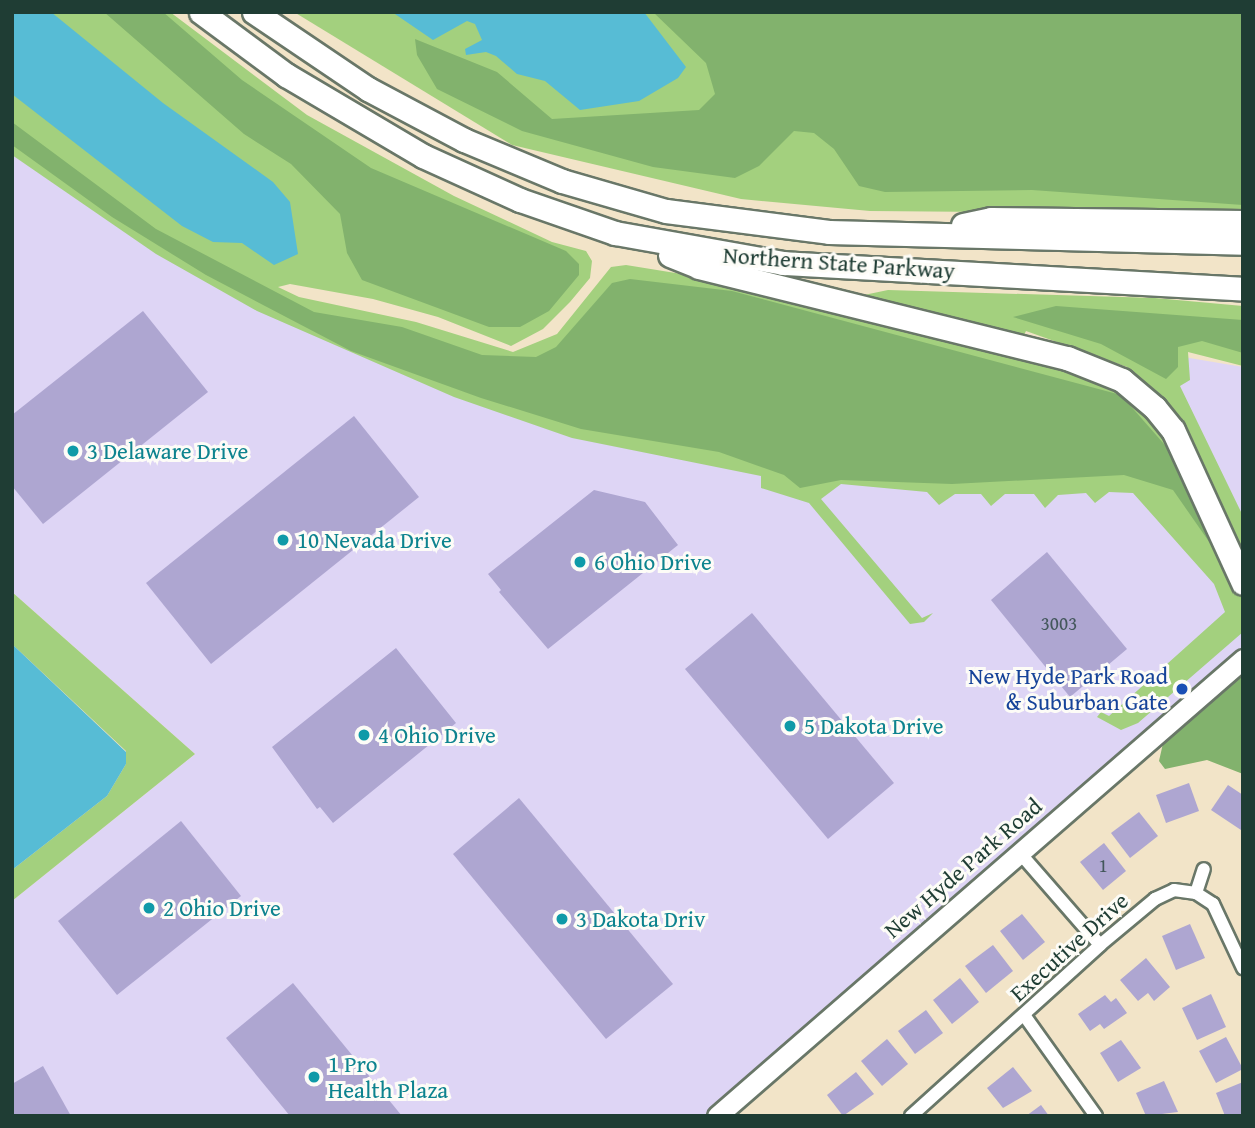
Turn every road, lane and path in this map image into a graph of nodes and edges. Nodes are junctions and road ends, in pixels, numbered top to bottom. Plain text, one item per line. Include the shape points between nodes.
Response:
1 (201, 12) edge
2 (254, 12) edge
3 (1243, 222) edge
4 (615, 233) junction
5 (914, 234) junction
6 (1243, 243) edge
7 (1243, 289) edge
8 (1243, 583) edge
9 (1243, 659) edge
10 (1019, 852) junction
11 (1204, 869) dead end
12 (1196, 893) junction
13 (1100, 945) junction
14 (1243, 968) edge
15 (1024, 1014) junction
16 (717, 1116) edge
17 (911, 1116) edge
18 (1096, 1116) edge

1 - 4 highway, Northern State Parkway via 308,89 423,156 520,200
2 - 5 highway, Northern State Parkway via 321,60 414,115 562,181 666,211 720,221 829,232
3 - 5 highway via 992,219
4 - 7 highway, Northern State Parkway via 783,263
4 - 8 highway via 699,267 1067,358 1122,380 1173,430
5 - 6 highway, Northern State Parkway
9 - 10 main road, New Hyde Park Road
10 - 13 street
10 - 16 main road, New Hyde Park Road
11 - 12 street
12 - 13 street, Executive Drive via 1174,890 1155,899
12 - 14 street via 1218,910
13 - 15 street, Executive Drive
15 - 17 street, Executive Drive
15 - 18 street

